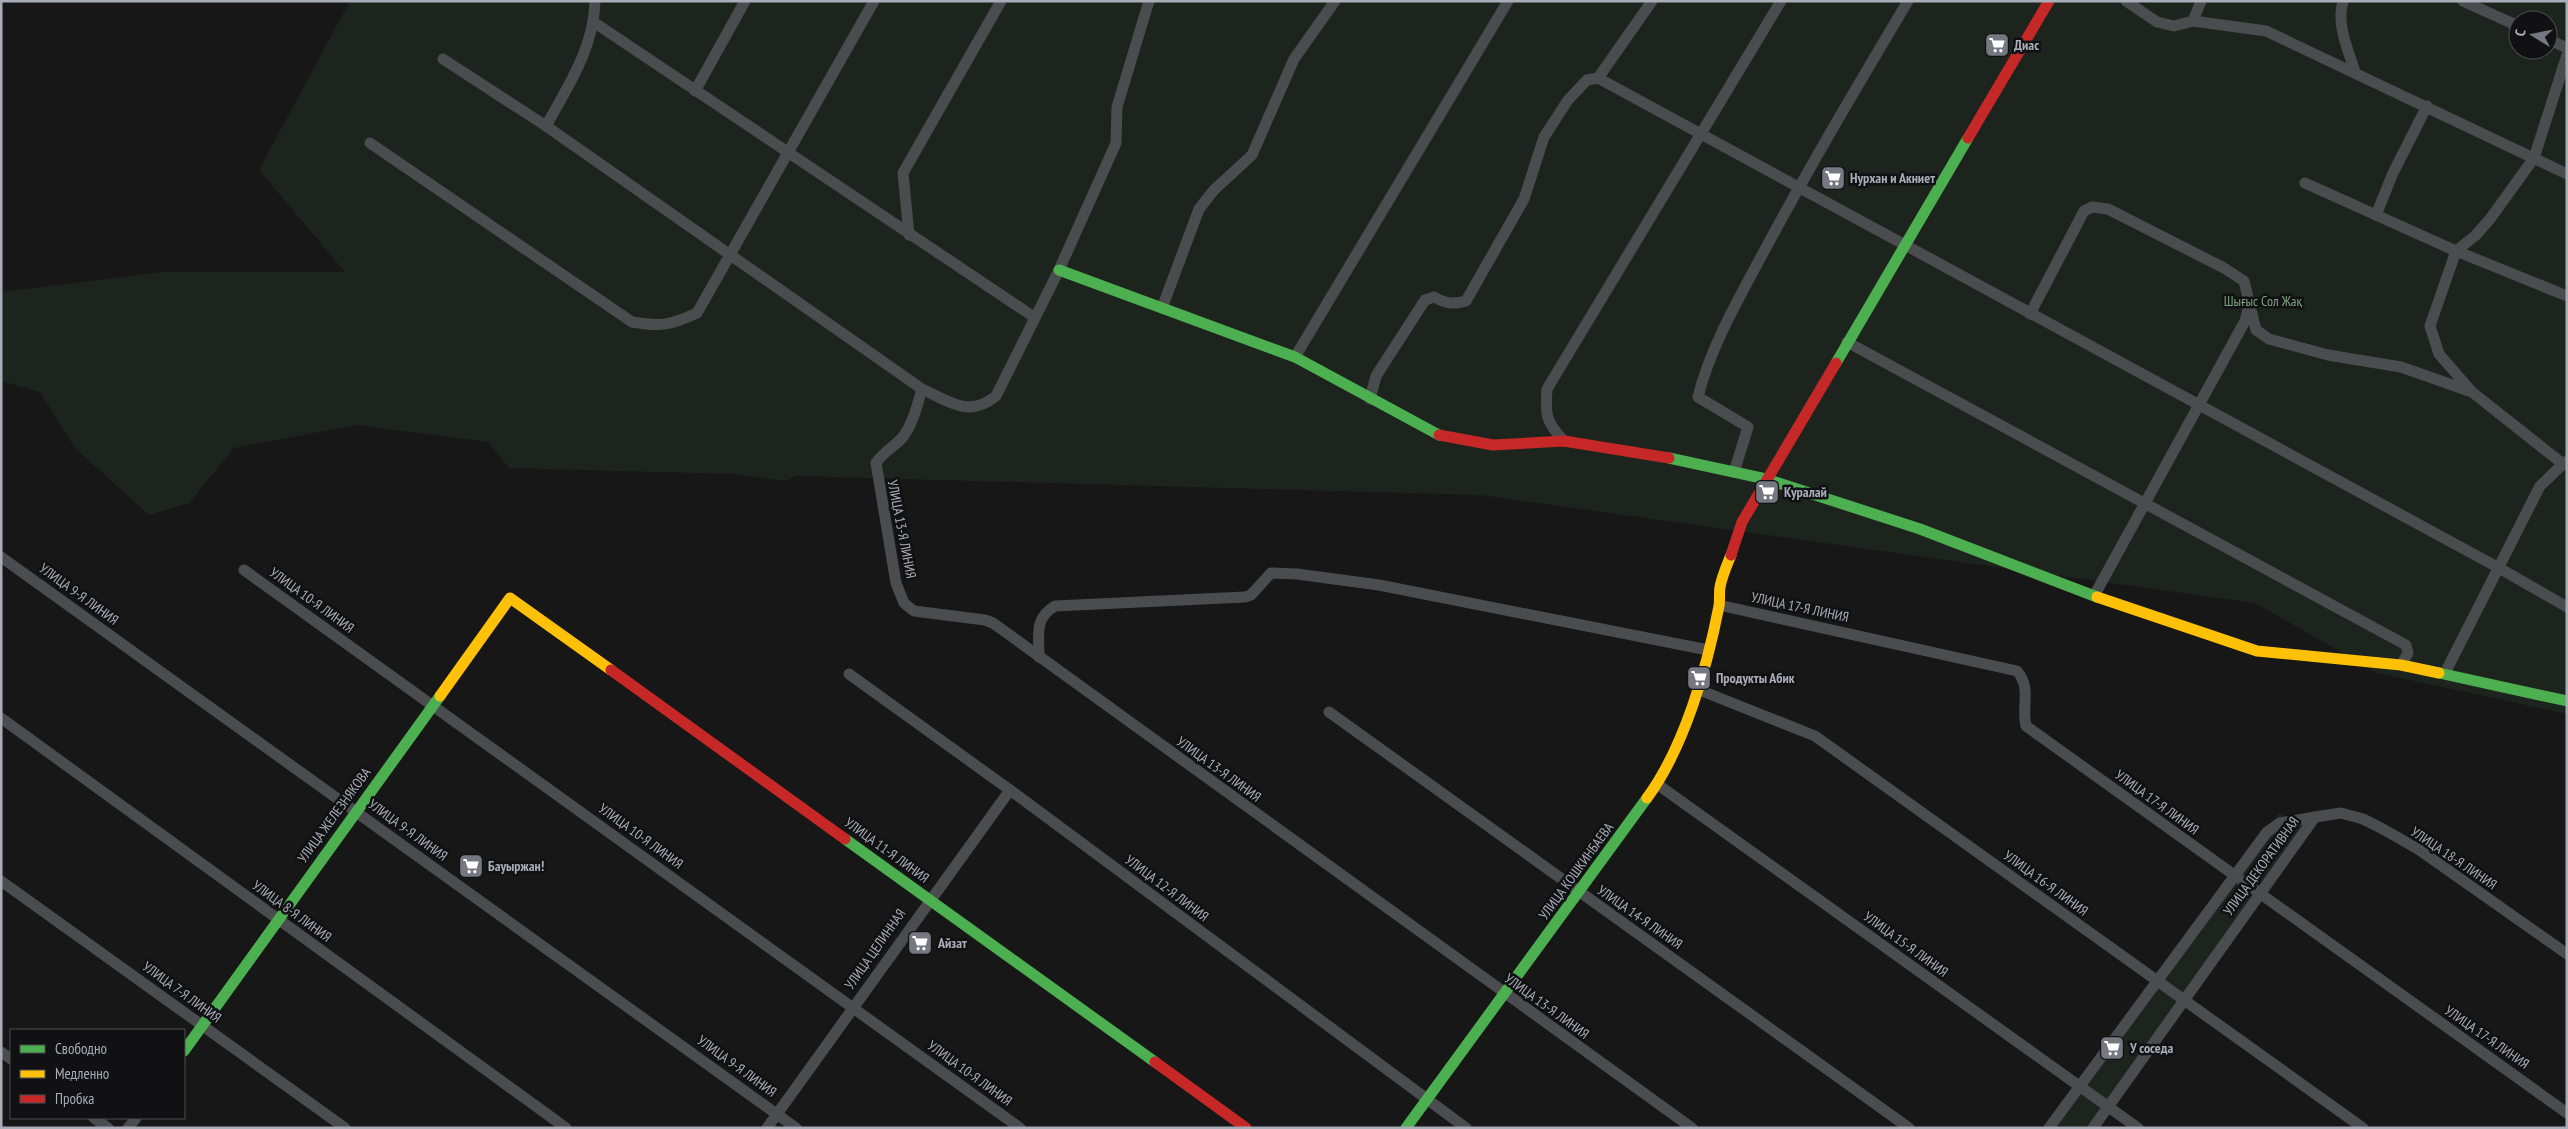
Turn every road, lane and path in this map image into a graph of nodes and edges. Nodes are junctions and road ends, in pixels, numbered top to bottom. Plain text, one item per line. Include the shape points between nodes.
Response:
1 (595, 1) edge
2 (745, 1) edge
3 (874, 1) edge
4 (1001, 1) edge
5 (1149, 1) edge
6 (1335, 1) edge
7 (1508, 1) edge
8 (1652, 1) edge
9 (1781, 1) edge
10 (1908, 1) edge
11 (2050, 1) edge
12 (2126, 1) edge
13 (2201, 1) edge
14 (2343, 1) edge
15 (2463, 1) edge
16 (2193, 21) junction
17 (2508, 21) edge
18 (594, 24) junction
19 (2567, 56) edge
20 (443, 59) dead end
21 (2355, 72) junction
22 (1598, 78) junction
23 (695, 91) junction
24 (2427, 106) junction
25 (546, 126) junction
26 (1701, 135) junction
27 (370, 143) dead end
28 (788, 153) junction
29 (2534, 158) junction
30 (2567, 174) edge
31 (2305, 183) dead end
32 (1798, 188) junction
33 (2376, 215) junction
34 (909, 235) junction
35 (1904, 246) junction
36 (2456, 251) junction
37 (730, 254) junction
38 (1060, 270) junction
39 (2567, 296) edge
40 (2249, 305) junction
41 (1162, 308) junction
42 (2030, 314) junction
43 (1034, 317) junction
44 (1847, 342) junction
45 (1295, 357) junction
46 (922, 389) junction
47 (2472, 392) junction
48 (1370, 399) junction
49 (2198, 405) junction
50 (1564, 441) junction
51 (2566, 463) edge
52 (1734, 472) junction
53 (1766, 479) junction
54 (2144, 505) junction
55 (1, 557) edge
56 (2499, 568) junction
57 (244, 570) dead end
58 (2094, 596) junction
59 (510, 598) joint
60 (1719, 605) junction
61 (2567, 607) edge
62 (1708, 650) junction
63 (1039, 657) junction
64 (2401, 665) junction
65 (2445, 673) junction
66 (849, 674) dead end
67 (1697, 689) junction
68 (2567, 701) edge
69 (432, 705) junction
70 (1329, 712) dead end
71 (1, 718) edge
72 (1657, 784) junction
73 (1010, 790) junction
74 (356, 811) junction
75 (2315, 817) junction
76 (2234, 876) junction
77 (1, 881) edge
78 (1579, 892) junction
79 (2260, 894) junction
80 (929, 899) junction
81 (278, 920) junction
82 (2567, 954) edge
83 (2157, 982) junction
84 (1506, 994) junction
85 (2184, 1001) junction
86 (853, 1007) junction
87 (202, 1025) junction
88 (185, 1050) edge
89 (2079, 1086) junction
90 (1427, 1099) junction
91 (2108, 1106) junction
92 (2567, 1113) edge
93 (777, 1114) junction
94 (95, 1119) edge
95 (108, 1128) edge
96 (344, 1128) edge
97 (566, 1128) edge
98 (767, 1128) edge
99 (796, 1128) edge
100 (1020, 1128) edge
101 (1246, 1128) edge
102 (1406, 1128) edge
103 (1466, 1128) edge
104 (1692, 1128) edge
105 (1909, 1128) edge
106 (2049, 1128) edge
107 (2093, 1128) edge
108 (2138, 1128) edge
109 (2363, 1128) edge

1 - 18 street
2 - 23 street
3 - 28 street
4 - 34 street via 903,173
5 - 38 street via 1117,106 1116,143
6 - 41 street via 1294,59 1252,155 1214,190 1199,209
7 - 45 street
8 - 22 street
9 - 26 street
10 - 32 street
11 - 35 street, УЛИЦА КОШКИНБАЕВА
12 - 16 street via 2157,22 2174,26
13 - 16 street
14 - 21 street via 2341,29
15 - 17 street
16 - 21 street via 2266,31
18 - 23 street
18 - 25 street via 579,67
19 - 29 street
20 - 25 street
21 - 24 street
22 - 26 street
22 - 48 street via 1587,80 1580,86 1544,137 1524,199 1466,301 1457,304 1434,297 1425,300 1376,376
23 - 28 street
24 - 29 street
24 - 33 street
25 - 37 street
26 - 32 street
26 - 50 street via 1548,389 1545,411 1551,427
27 - 37 street via 632,322 656,326 673,324 697,313
28 - 34 street
28 - 37 street
29 - 30 street
29 - 36 street via 2490,219
31 - 33 street
32 - 35 street
32 - 52 street via 1739,298 1703,377 1698,398 1748,427
33 - 36 street
34 - 43 street
35 - 42 street
35 - 44 street, УЛИЦА КОШКИНБАЕВА
36 - 39 street
36 - 47 street via 2430,326 2439,354
37 - 46 street
38 - 41 street
38 - 43 street
40 - 42 street via 2244,281 2224,268 2108,209 2092,207 2084,211
40 - 47 street via 2256,330 2269,339 2328,355 2402,367
40 - 49 street via 2244,322
41 - 45 street
42 - 49 street
43 - 46 street via 996,396 984,406 960,407
44 - 53 street, УЛИЦА КОШКИНБАЕВА
44 - 54 street
45 - 48 street
46 - 63 street, УЛИЦА 13-Я ЛИНИЯ via 913,419 902,438 881,454 876,463 896,584 904,603 914,610 985,620
47 - 51 street
48 - 50 street via 1435,434 1492,445
49 - 54 street
49 - 56 street
50 - 52 street via 1667,457
51 - 56 street via 2540,486
52 - 53 street
53 - 58 street via 1920,529
53 - 60 street, УЛИЦА КОШКИНБАЕВА via 1742,522 1720,587
54 - 58 street
54 - 64 street via 2406,645 2408,653
55 - 74 street, УЛИЦА 9-Я ЛИНИЯ
56 - 61 street
56 - 65 street
57 - 69 street, УЛИЦА 10-Я ЛИНИЯ
58 - 64 street via 2257,651
59 - 69 street, УЛИЦА ЖЕЛЕЗНЯКОВА
59 - 80 street, УЛИЦА 11-Я ЛИНИЯ
60 - 62 street, УЛИЦА КОШКИНБАЕВА
60 - 76 street, УЛИЦА 17-Я ЛИНИЯ via 2017,671 2026,685 2023,712 2026,726
62 - 63 street via 1379,585 1271,573 1251,595 1245,597 1055,606 1040,618
62 - 67 street, УЛИЦА КОШКИНБАЕВА
63 - 84 street, УЛИЦА 13-Я ЛИНИЯ
64 - 65 street
65 - 68 street
66 - 73 street, УЛИЦА 12-Я ЛИНИЯ
67 - 72 street, УЛИЦА КОШКИНБАЕВА
67 - 83 street, УЛИЦА 16-Я ЛИНИЯ via 1815,736
69 - 74 street, УЛИЦА ЖЕЛЕЗНЯКОВА
69 - 86 street, УЛИЦА 10-Я ЛИНИЯ
70 - 78 street, УЛИЦА 14-Я ЛИНИЯ
71 - 81 street, УЛИЦА 8-Я ЛИНИЯ
72 - 78 street, УЛИЦА КОШКИНБАЕВА
72 - 89 street, УЛИЦА 15-Я ЛИНИЯ
73 - 80 street, УЛИЦА ЦЕЛИННАЯ
73 - 90 street, УЛИЦА 12-Я ЛИНИЯ
74 - 81 street, УЛИЦА ЖЕЛЕЗНЯКОВА
74 - 93 street, УЛИЦА 9-Я ЛИНИЯ
75 - 76 street, УЛИЦА ДЕКОРАТИВНАЯ via 2280,823 2266,832
75 - 79 street, УЛИЦА ДЕКОРАТИВНАЯ
75 - 82 street, УЛИЦА 18-Я ЛИНИЯ via 2341,813 2381,828 2418,849
76 - 79 street, УЛИЦА 17-Я ЛИНИЯ
76 - 83 street, УЛИЦА ДЕКОРАТИВНАЯ
77 - 87 street, УЛИЦА 7-Я ЛИНИЯ
78 - 84 street, УЛИЦА КОШКИНБАЕВА
78 - 105 street, УЛИЦА 14-Я ЛИНИЯ
79 - 85 street, УЛИЦА ДЕКОРАТИВНАЯ
79 - 92 street, УЛИЦА 17-Я ЛИНИЯ
80 - 86 street, УЛИЦА ЦЕЛИННАЯ
80 - 101 street, УЛИЦА 11-Я ЛИНИЯ
81 - 87 street, УЛИЦА ЖЕЛЕЗНЯКОВА
81 - 97 street, УЛИЦА 8-Я ЛИНИЯ
83 - 85 street, УЛИЦА 16-Я ЛИНИЯ
83 - 89 street, УЛИЦА ДЕКОРАТИВНАЯ
84 - 90 street, УЛИЦА КОШКИНБАЕВА
84 - 104 street, УЛИЦА 13-Я ЛИНИЯ
85 - 91 street, УЛИЦА ДЕКОРАТИВНАЯ
85 - 109 street, УЛИЦА 16-Я ЛИНИЯ
86 - 93 street, УЛИЦА ЦЕЛИННАЯ
86 - 100 street, УЛИЦА 10-Я ЛИНИЯ
87 - 88 street, УЛИЦА ЖЕЛЕЗНЯКОВА
87 - 96 street, УЛИЦА 7-Я ЛИНИЯ
89 - 91 street, УЛИЦА 15-Я ЛИНИЯ
89 - 106 street, УЛИЦА ДЕКОРАТИВНАЯ
90 - 102 street, УЛИЦА КОШКИНБАЕВА
90 - 103 street, УЛИЦА 12-Я ЛИНИЯ
91 - 107 street, УЛИЦА ДЕКОРАТИВНАЯ
91 - 108 street, УЛИЦА 15-Я ЛИНИЯ
93 - 98 street, УЛИЦА ЦЕЛИННАЯ
93 - 99 street, УЛИЦА 9-Я ЛИНИЯ
94 - 95 street

